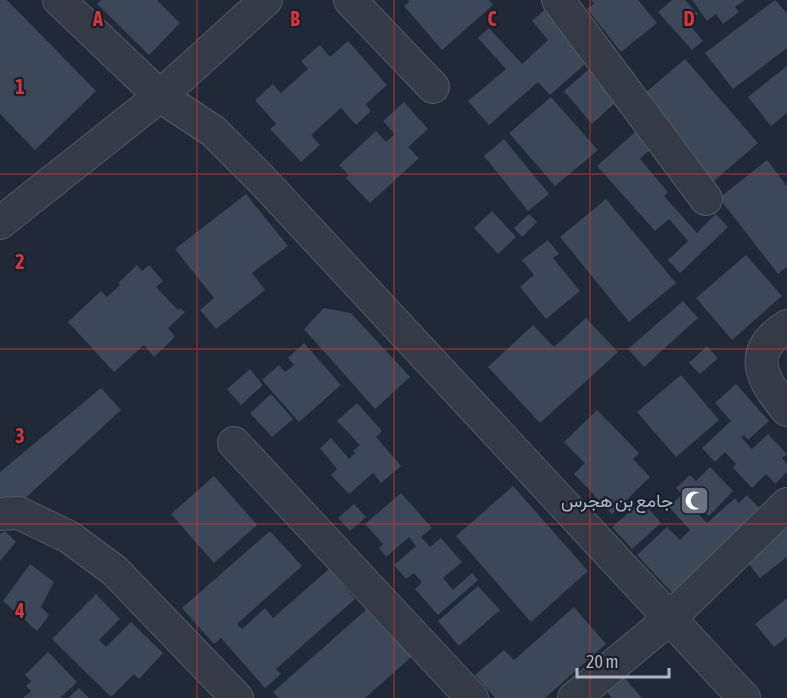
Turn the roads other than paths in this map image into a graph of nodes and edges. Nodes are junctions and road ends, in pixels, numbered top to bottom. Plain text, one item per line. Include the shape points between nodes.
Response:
1 (59, 0) edge
2 (266, 0) edge
3 (350, 0) edge
4 (558, 0) edge
5 (433, 87) dead end
6 (160, 96) junction
7 (706, 199) dead end
8 (0, 223) edge
9 (787, 326) edge
10 (787, 410) edge
11 (234, 443) dead end
12 (787, 504) edge
13 (0, 514) edge
14 (669, 619) junction
15 (237, 698) edge
16 (472, 698) edge
17 (574, 698) edge
18 (744, 698) edge

1 - 6 street
2 - 6 street
3 - 5 street
4 - 7 street
6 - 8 street
6 - 14 street via 213,131 263,181
9 - 10 street via 763,348 762,369 771,391
11 - 16 street
12 - 14 street
13 - 15 street via 19,513 69,537 115,571
14 - 17 street
14 - 18 street

